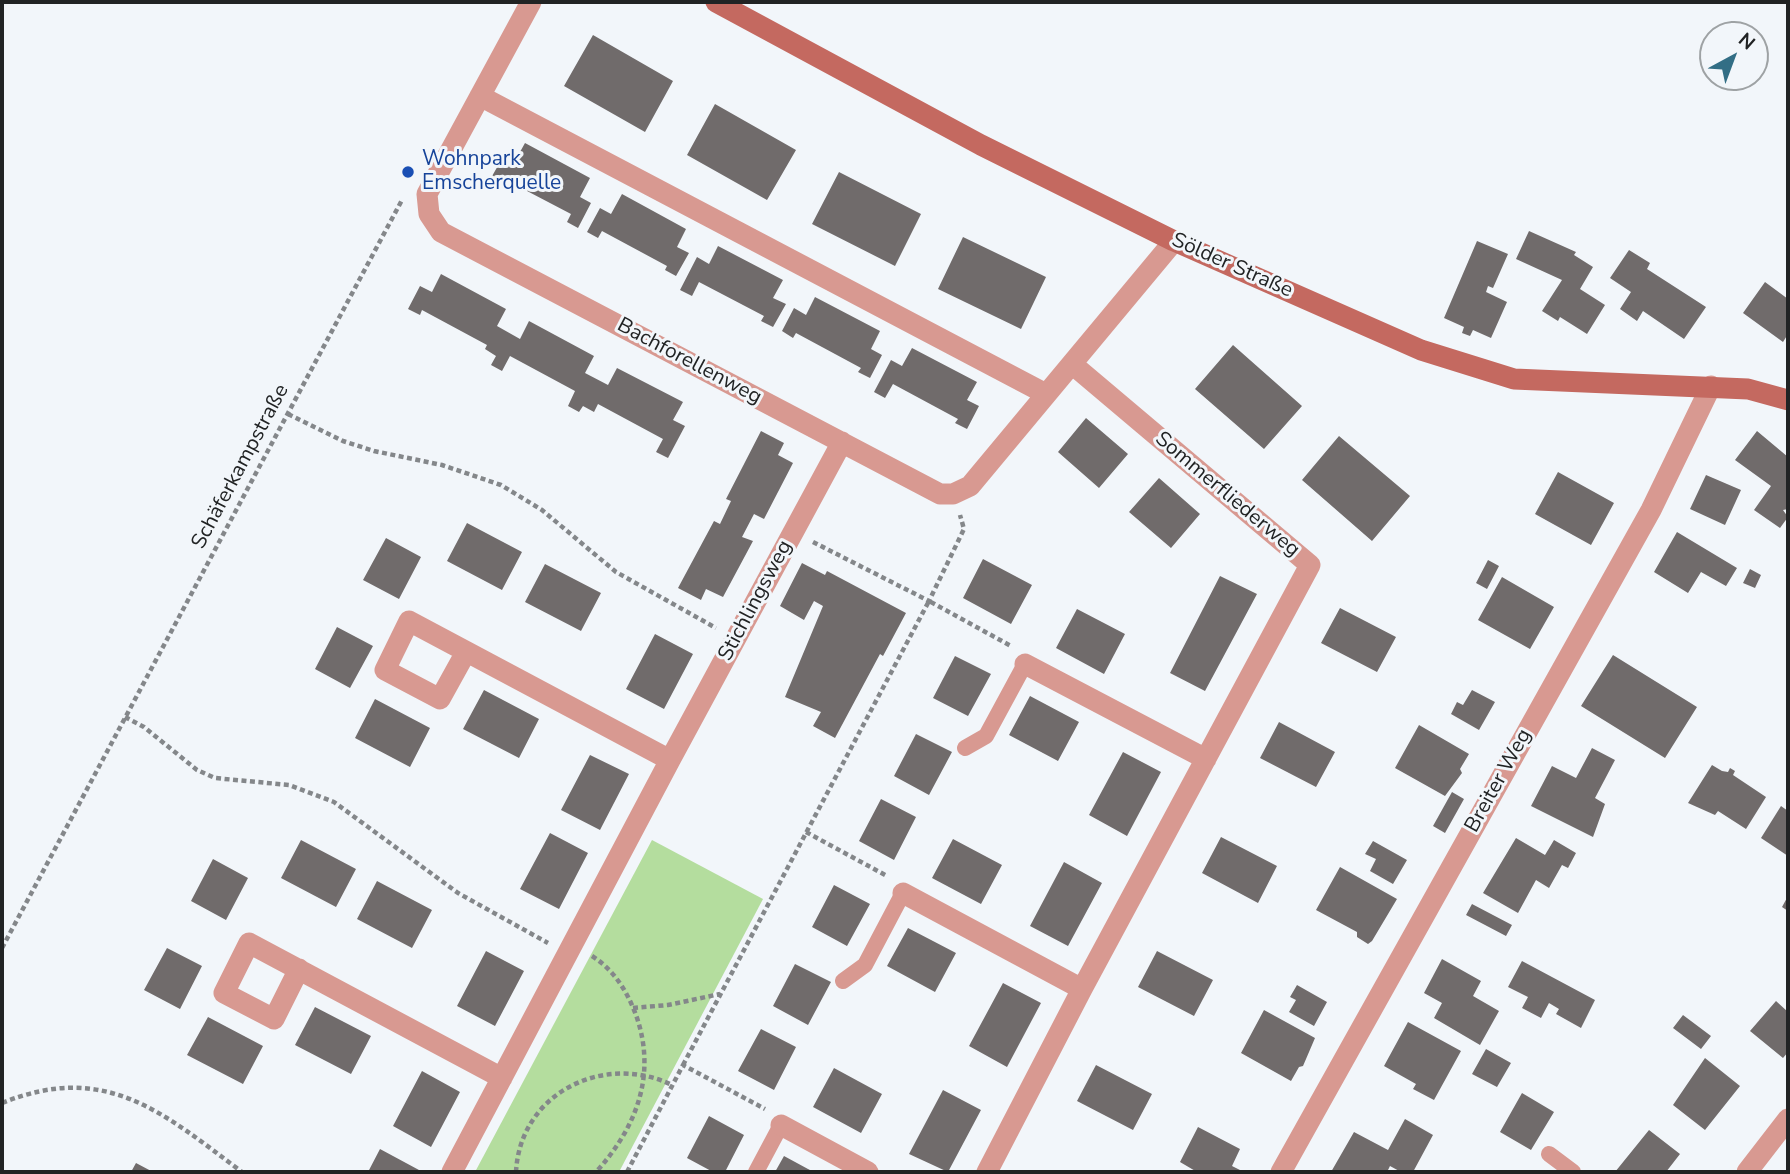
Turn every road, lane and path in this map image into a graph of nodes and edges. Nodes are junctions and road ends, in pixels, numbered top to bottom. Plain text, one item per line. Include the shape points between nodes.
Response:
1 (531, 2) edge
2 (716, 2) edge
3 (480, 96) junction
4 (403, 199) dead end
5 (1174, 241) junction
6 (1072, 364) junction
7 (1711, 386) junction
8 (1046, 394) junction
9 (1788, 400) edge
10 (288, 414) junction
11 (842, 442) junction
12 (953, 494) junction
13 (793, 532) junction
14 (929, 601) junction
15 (735, 639) junction
16 (466, 652) dead end
17 (1025, 664) junction
18 (125, 717) junction
19 (965, 748) dead end
20 (1206, 759) junction
21 (670, 760) junction
22 (806, 832) junction
23 (903, 893) junction
24 (2, 947) edge
25 (570, 949) junction
26 (299, 969) dead end
27 (843, 981) dead end
28 (1082, 989) junction
29 (720, 994) junction
30 (633, 1008) junction
31 (683, 1065) junction
32 (645, 1075) junction
33 (502, 1077) junction
34 (672, 1085) junction
35 (2, 1103) edge
36 (1788, 1119) edge
37 (781, 1125) junction
38 (1549, 1154) dead end
39 (242, 1172) edge
40 (452, 1172) edge
41 (516, 1172) edge
42 (596, 1172) edge
43 (627, 1172) edge
44 (756, 1172) edge
45 (868, 1172) edge
46 (987, 1172) edge
47 (1281, 1172) edge
48 (1573, 1172) edge
49 (1747, 1172) edge

1 - 3 street, Bachforellenweg
2 - 5 street, Sölder Straße via 981,145
3 - 8 street
3 - 11 street, Bachforellenweg via 427,194 429,214 441,232
4 - 10 path, Schäferkampstraße
5 - 6 street
5 - 7 street, Sölder Straße via 1421,349 1514,379
6 - 8 street
6 - 20 street, Sommerfliederweg via 1310,565
7 - 9 street, Sölder Straße via 1748,389
7 - 47 street, Breiter Weg via 1651,510
8 - 12 street via 970,486
10 - 15 path via 343,441 501,485 542,510 616,572
10 - 18 path, Schäferkampstraße
11 - 12 street, Bachforellenweg via 940,494
11 - 13 street, Stichlingsweg
12 - 14 path via 964,529
13 - 14 path
13 - 15 street, Stichlingsweg
14 - 17 path via 1021,652
14 - 22 path
15 - 21 street, Stichlingsweg
16 - 21 street
17 - 19 lane via 986,736
17 - 20 street
18 - 24 path, Schäferkampstraße
18 - 25 path via 215,778 289,785 334,803 458,893
20 - 28 street, Sommerfliederweg
21 - 25 street, Stichlingsweg
22 - 23 path via 900,883
22 - 29 path
23 - 27 lane via 865,965
23 - 28 street
25 - 30 path via 614,974
25 - 33 street, Stichlingsweg
26 - 33 street
28 - 46 street, Sommerfliederweg
29 - 30 path
29 - 31 path
30 - 32 path via 646,1060
31 - 34 path
31 - 37 path via 780,1116
32 - 34 path
32 - 41 path via 619,1072 584,1078 555,1097 528,1129
32 - 42 path via 624,1138
33 - 40 street, Stichlingsweg
34 - 43 path
35 - 39 path via 51,1089 92,1088 132,1099 164,1114
36 - 49 street
37 - 44 lane
37 - 45 street
38 - 48 lane

